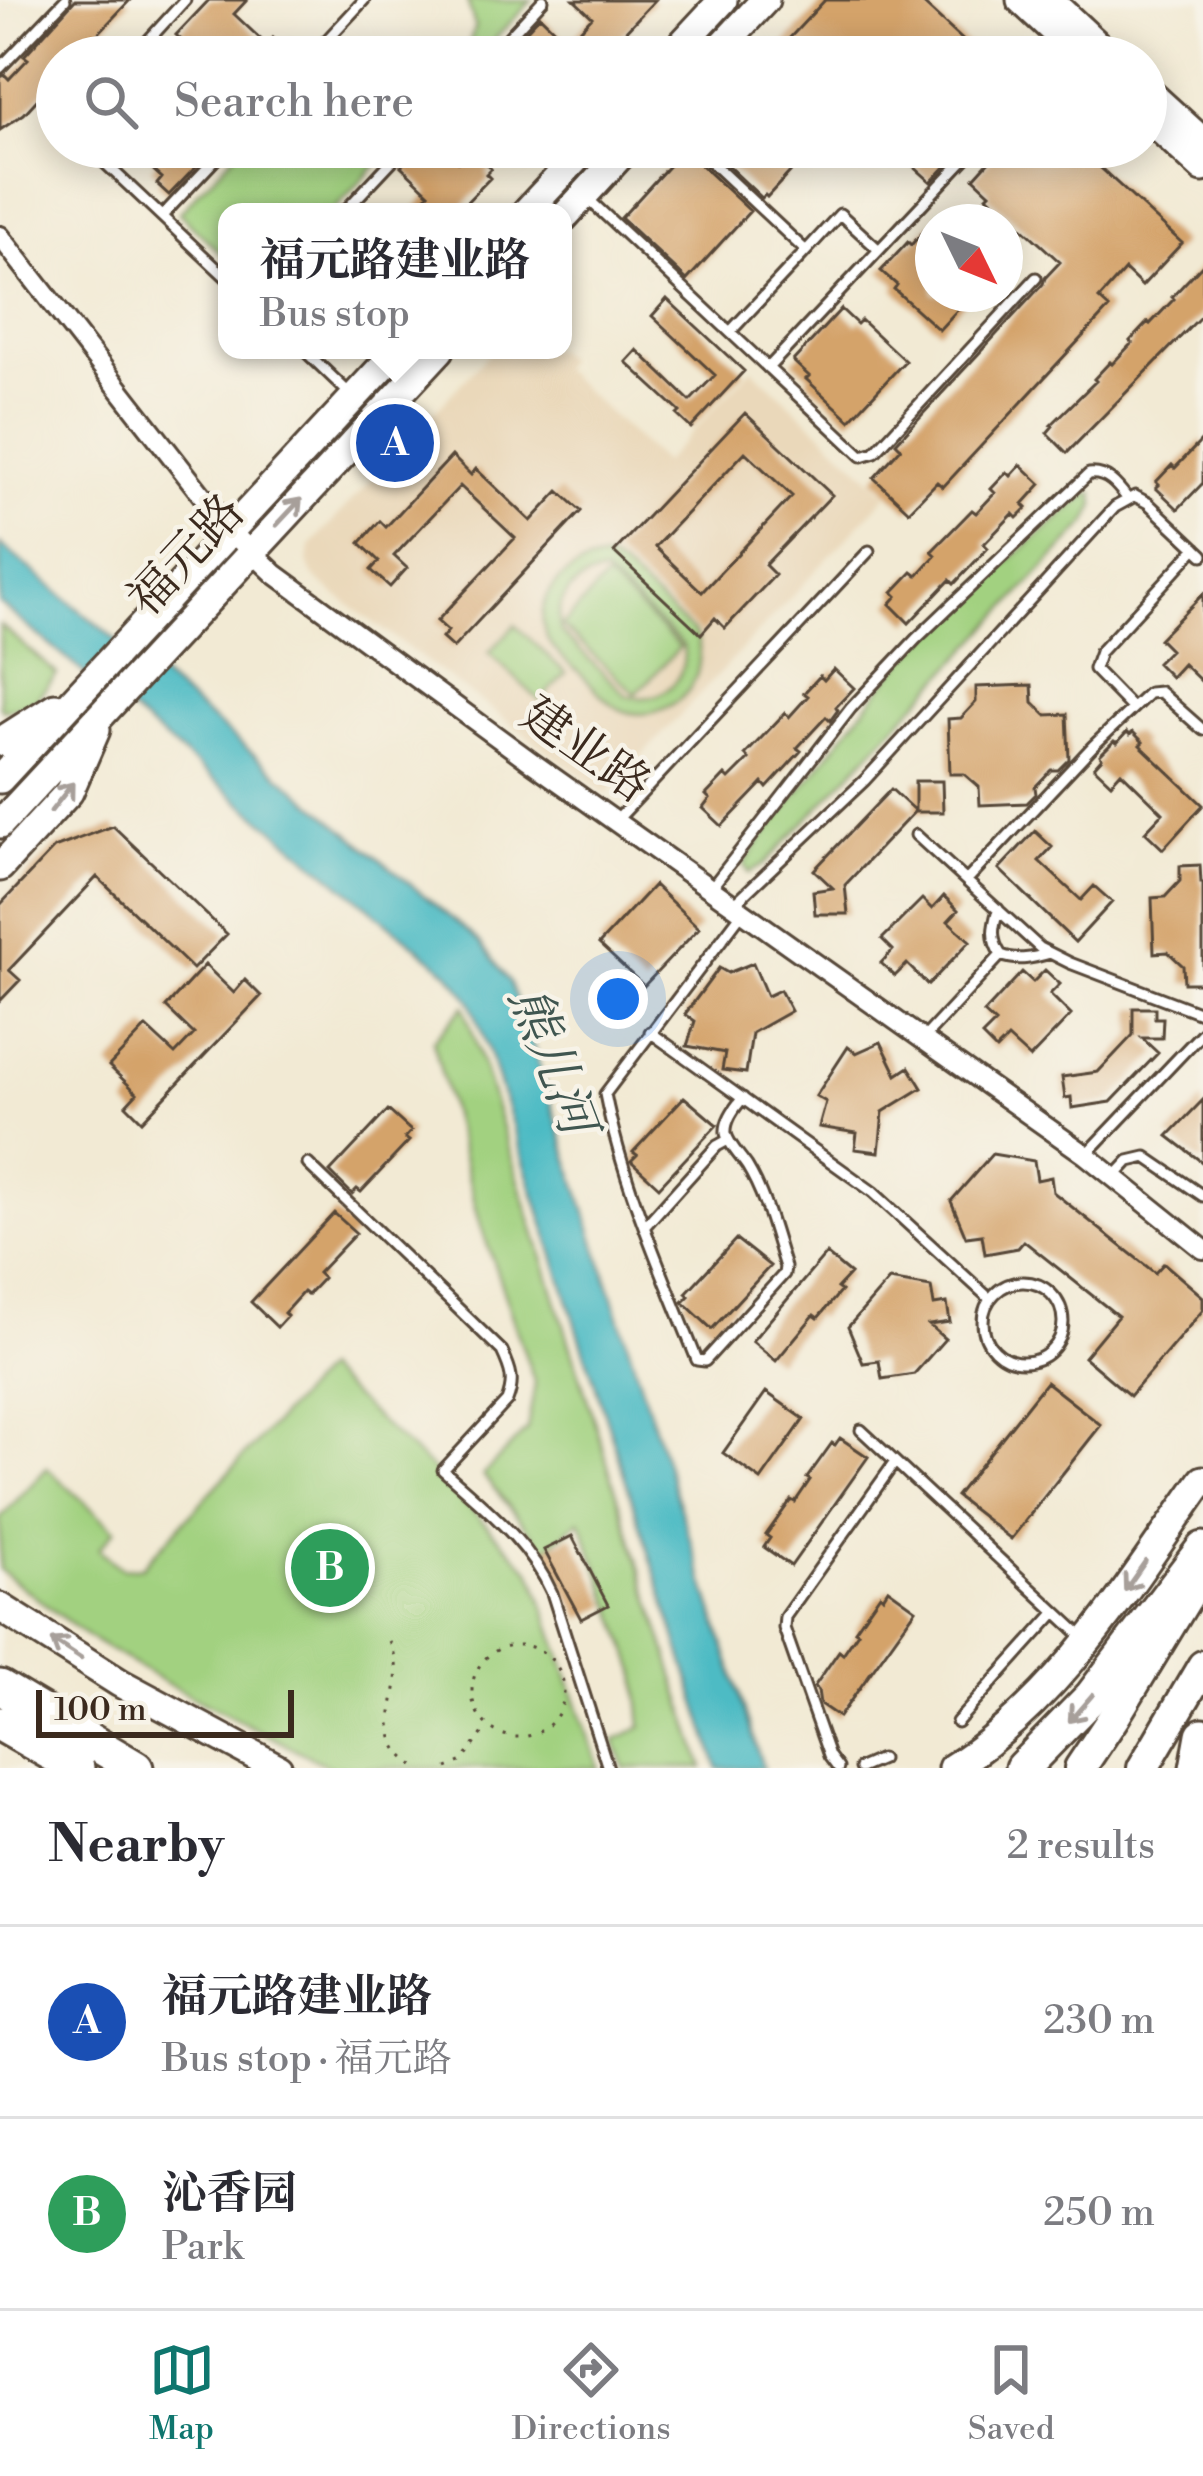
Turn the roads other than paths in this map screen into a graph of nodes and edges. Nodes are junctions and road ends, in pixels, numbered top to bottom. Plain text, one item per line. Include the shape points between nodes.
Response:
1 (65, 0) edge
2 (185, 0) edge
3 (364, 0) edge
4 (543, 0) edge
5 (723, 0) edge
6 (765, 0) edge
7 (1021, 0) edge
8 (1049, 0) edge
9 (152, 36) edge
10 (331, 36) edge
11 (510, 36) edge
12 (690, 36) edge
13 (732, 36) edge
14 (1060, 36) edge
15 (1088, 36) edge
16 (0, 68) edge
17 (1167, 109) edge
18 (1167, 135) edge
19 (1203, 142) edge
20 (110, 168) edge
21 (208, 168) edge
22 (385, 168) edge
23 (567, 168) edge
24 (609, 168) edge
25 (717, 168) edge
26 (956, 168) edge
27 (1203, 168) edge
28 (584, 195) junction
29 (352, 203) edge
30 (534, 203) edge
31 (572, 208) edge
32 (162, 217) junction
33 (0, 236) edge
34 (879, 250) junction
35 (806, 251) junction
36 (218, 270) edge
37 (1036, 278) dead end
38 (730, 332) junction
39 (313, 359) edge
40 (390, 359) edge
41 (432, 359) edge
42 (769, 368) junction
43 (354, 398) junction
44 (1127, 498) junction
45 (230, 531) junction
46 (869, 551) dead end
47 (1199, 551) edge
48 (251, 554) junction
49 (86, 686) junction
50 (1132, 708) junction
51 (107, 709) junction
52 (1203, 730) edge
53 (5, 731) edge
54 (0, 779) edge
55 (616, 821) junction
56 (0, 824) edge
57 (916, 835) dead end
58 (0, 867) edge
59 (967, 880) junction
60 (711, 888) junction
61 (738, 907) junction
62 (998, 909) junction
63 (1051, 953) junction
64 (1000, 955) junction
65 (1203, 1014) edge
66 (650, 1032) junction
67 (1203, 1032) edge
68 (923, 1039) junction
69 (742, 1098) junction
70 (728, 1140) junction
71 (1086, 1155) junction
72 (308, 1164) dead end
73 (1113, 1177) junction
74 (1203, 1196) edge
75 (645, 1226) junction
76 (1203, 1249) edge
77 (990, 1299) junction
78 (861, 1430) dead end
79 (895, 1462) junction
80 (1203, 1480) edge
81 (1203, 1549) edge
82 (1203, 1570) edge
83 (0, 1607) edge
84 (1056, 1612) junction
85 (1088, 1642) junction
86 (1198, 1675) edge
87 (0, 1687) edge
88 (957, 1722) dead end
89 (0, 1724) edge
90 (1203, 1736) edge
91 (881, 1759) dead end
92 (77, 1768) edge
93 (136, 1768) edge
94 (278, 1768) edge
95 (608, 1768) edge
96 (838, 1768) edge
97 (860, 1768) edge
98 (952, 1768) edge
99 (1022, 1768) edge
100 (1080, 1768) edge
101 (1143, 1768) edge
102 (1152, 1768) edge
103 (1197, 1768) edge

1 - 16 lane
2 - 9 lane
3 - 10 lane
4 - 11 lane
5 - 12 main road
6 - 13 main road
7 - 14 main road
8 - 15 main road
17 - 19 main road
18 - 27 main road
20 - 32 lane
21 - 32 lane
22 - 29 lane
23 - 30 main road
24 - 28 main road
25 - 35 lane
26 - 34 lane
28 - 31 main road
28 - 38 lane
32 - 36 lane
33 - 45 street, 建业路
34 - 35 lane via 840,214
34 - 42 lane
35 - 38 lane
37 - 42 lane via 874,452 862,456
38 - 42 lane
39 - 43 lane
40 - 43 main road, 福元路
48 -> 41 main road, 福元路
43 - 45 main road, 福元路
44 - 47 lane via 1148,503
44 - 60 lane via 1108,478 1089,474 851,708
44 - 61 lane
45 - 48 street, 建业路
45 - 49 main road, 福元路
46 - 55 lane
47 - 50 lane via 1094,664
48 - 51 main road, 福元路
48 - 55 street, 建业路
49 - 53 main road
49 - 54 main road, 福元路
50 - 52 lane via 1160,692
50 - 59 lane
51 - 56 main road, 福元路
58 -> 51 main road via 69,792
55 - 60 street, 建业路
57 - 59 lane
59 - 62 lane
60 - 61 street, 建业路
61 - 66 lane
61 - 68 street, 建业路
62 - 63 lane
62 - 64 lane via 992,929
63 - 64 lane
63 - 65 lane
64 - 68 lane
66 - 69 lane
66 - 75 lane via 605,1094
67 - 71 lane
68 - 71 street, 建业路
69 - 70 lane
69 - 77 lane via 873,1192
70 - 75 lane
70 - 75 lane via 764,1199 785,1268 705,1361
71 - 73 street, 建业路
72 - 95 lane via 502,1351 512,1388 507,1401 443,1470 541,1567
73 - 74 lane via 1145,1157
73 - 76 street, 建业路
77 - 77 lane via 1018,1282 1048,1291 1062,1319 1053,1348 1026,1362 998,1353 983,1327
78 - 79 lane
79 - 84 lane
79 - 96 lane via 785,1617
80 -> 85 main road
81 -> 99 highway via 1092,1696
82 - 100 main road
94 -> 83 main road via 120,1684
84 - 85 lane
84 - 88 lane
85 - 98 main road via 1040,1699
86 - 101 main road
86 - 102 main road
87 - 93 highway
89 - 92 highway
90 - 103 highway
91 - 97 lane

